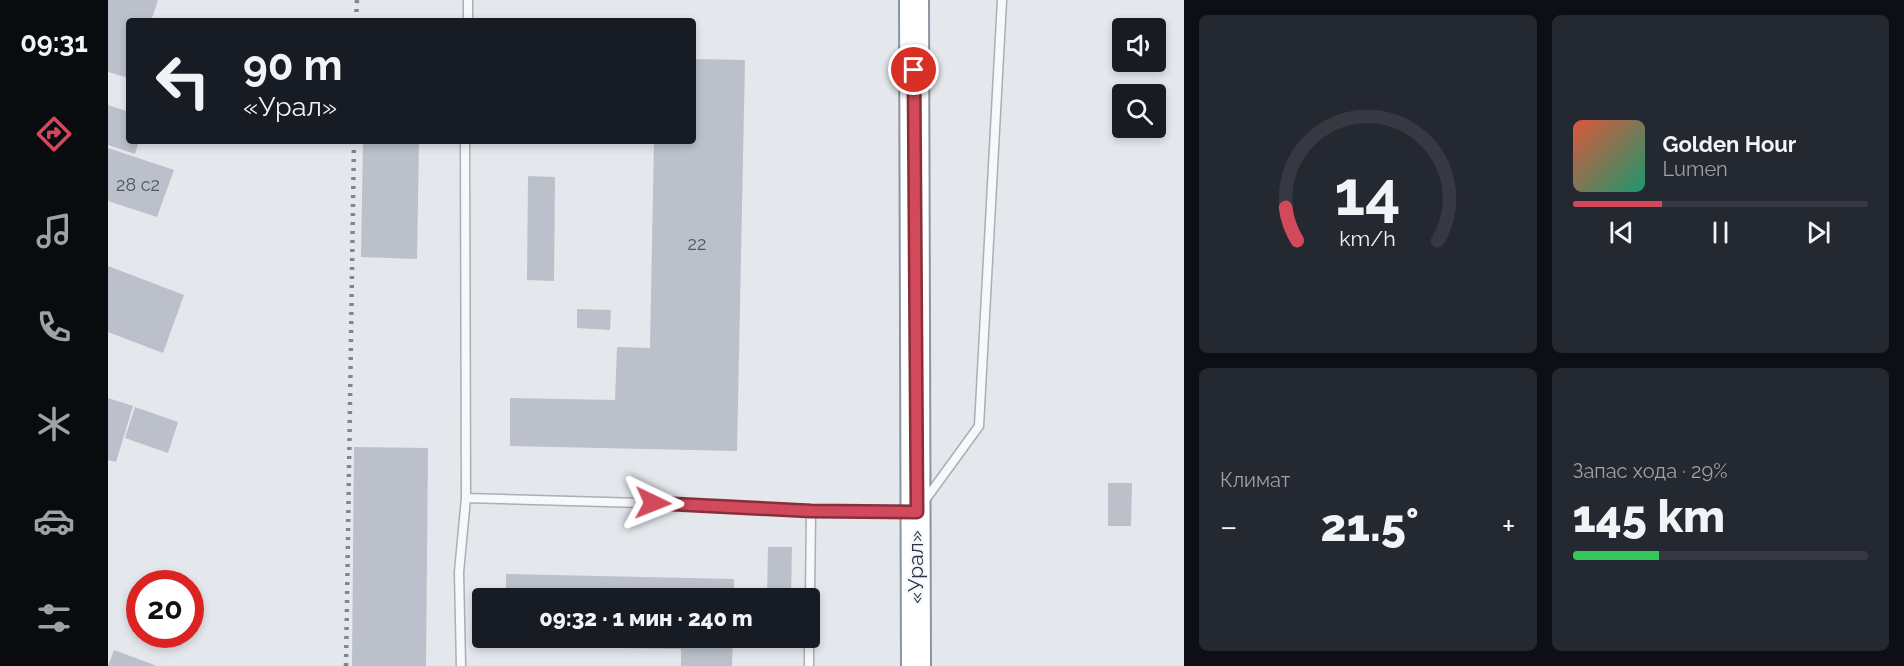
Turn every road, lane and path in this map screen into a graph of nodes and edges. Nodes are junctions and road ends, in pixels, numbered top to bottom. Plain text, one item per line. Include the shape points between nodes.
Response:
1 (468, 0) edge
2 (914, 0) edge
3 (1002, 0) edge
4 (468, 18) edge
5 (465, 144) edge
6 (466, 498) junction
7 (811, 511) junction
8 (917, 512) junction
9 (810, 588) edge
10 (809, 648) edge
11 (461, 666) edge
12 (809, 666) edge
13 (916, 666) edge

1 - 4 lane
2 - 8 highway, «Урал»
3 - 8 lane via 979,426
5 - 6 lane
6 - 7 lane
6 - 11 lane via 459,572
7 - 8 lane
7 - 9 lane
8 - 13 highway, «Урал»
10 - 12 lane

